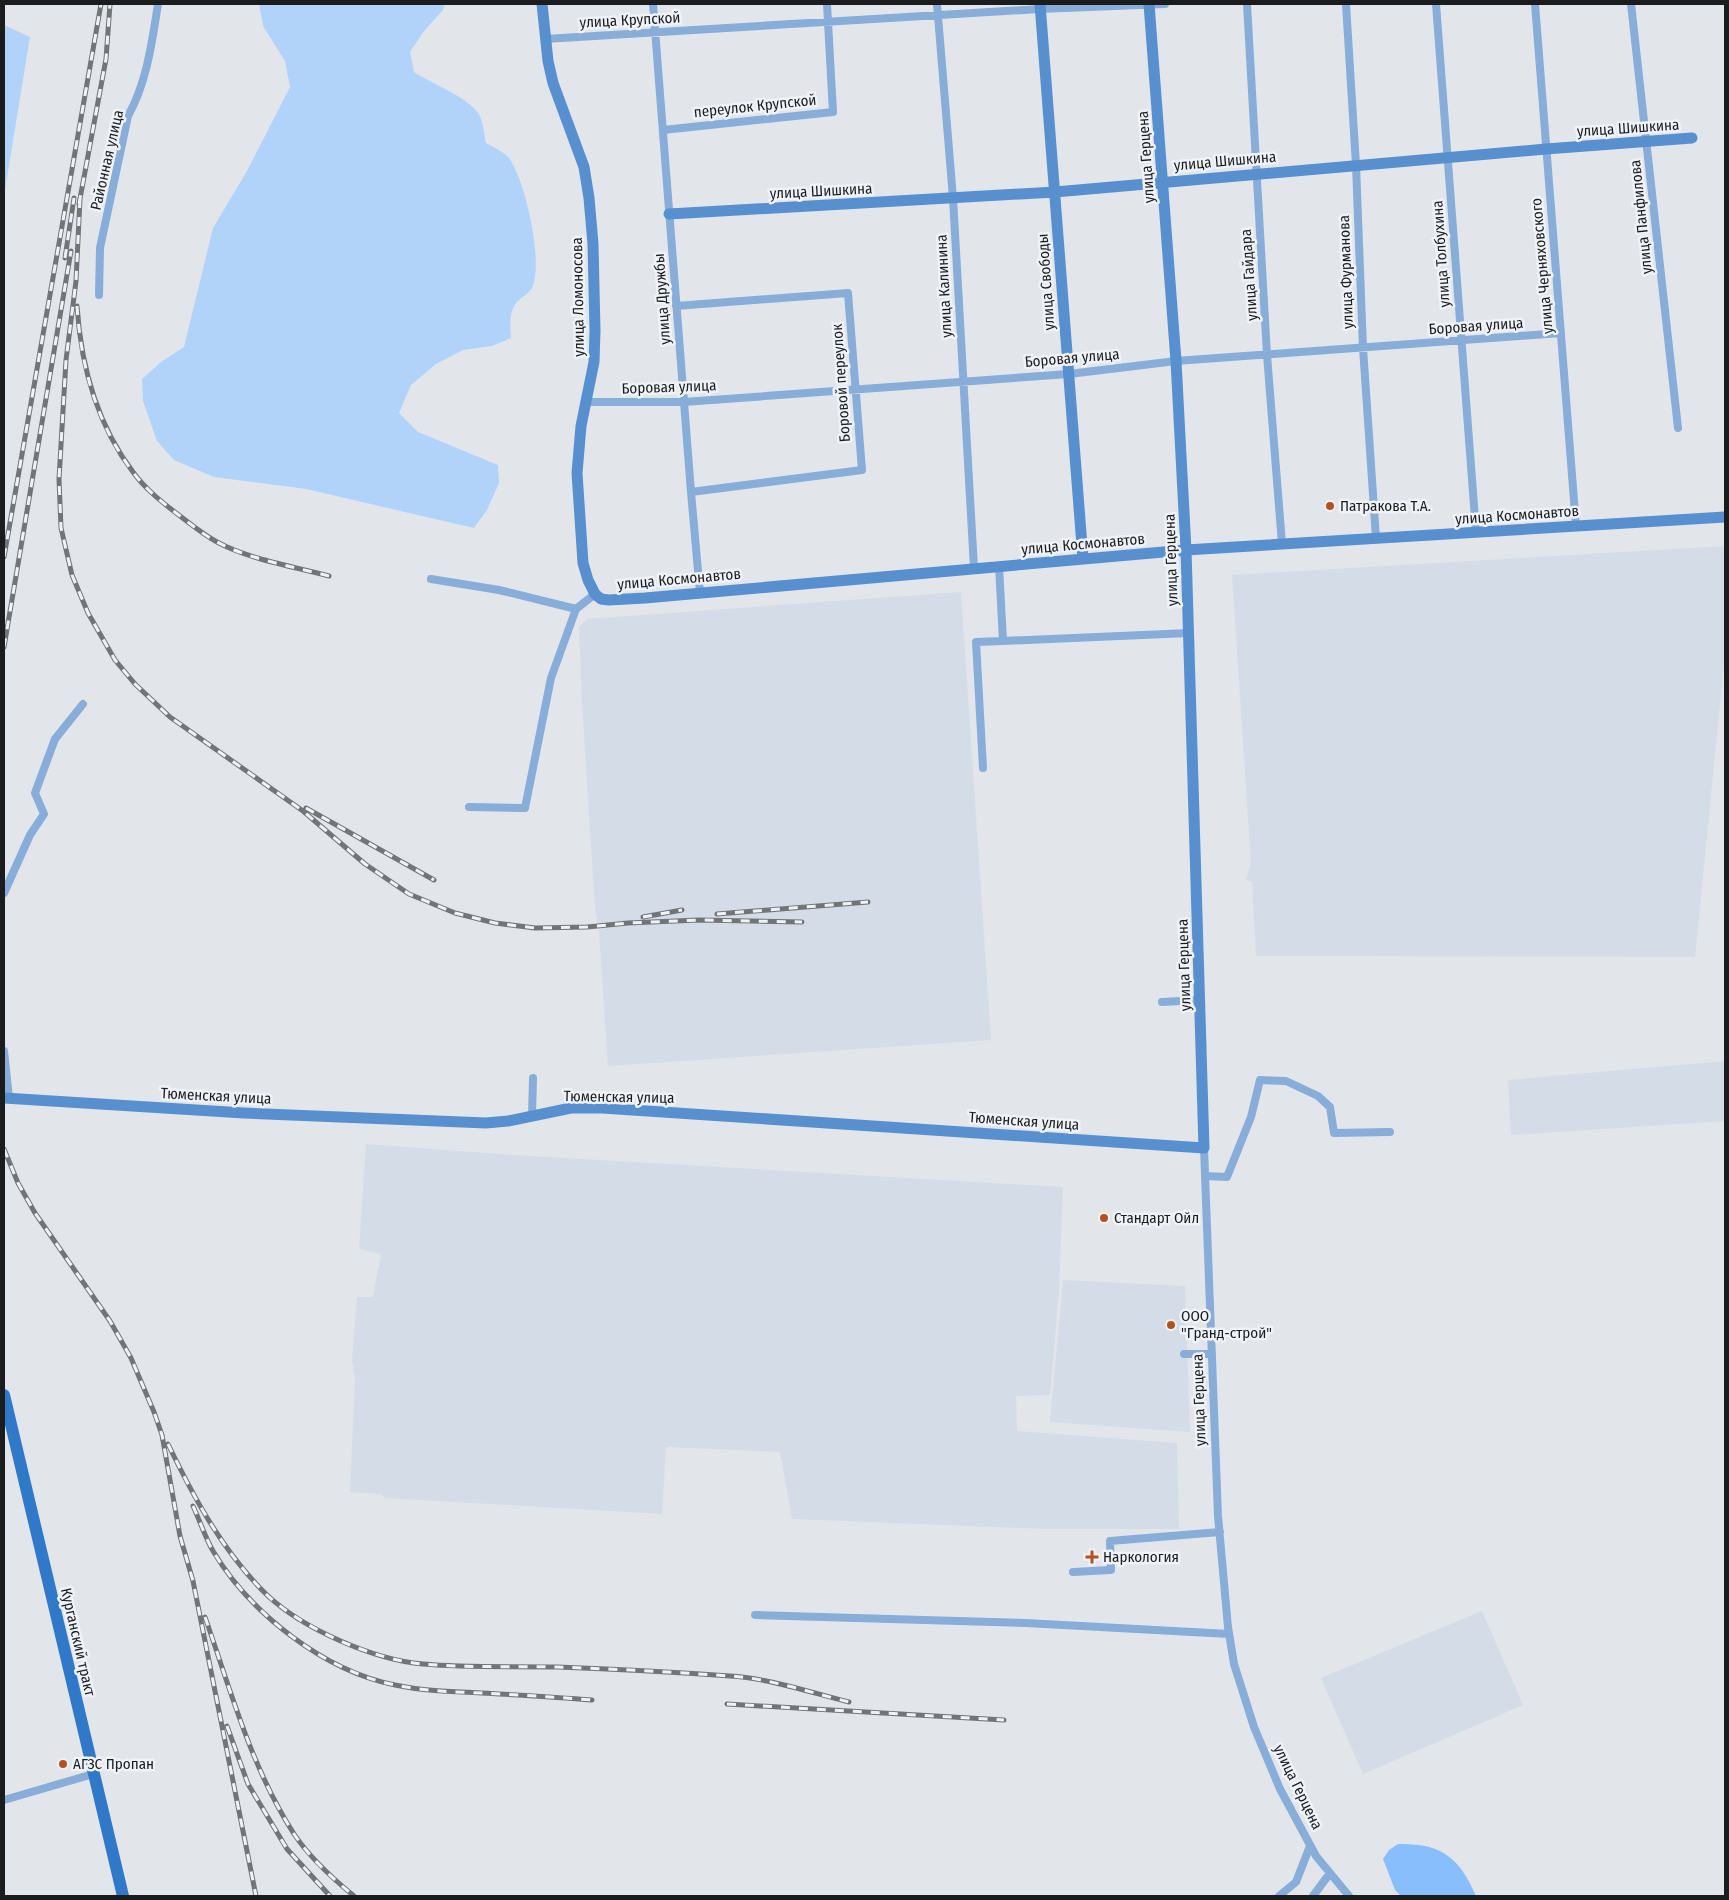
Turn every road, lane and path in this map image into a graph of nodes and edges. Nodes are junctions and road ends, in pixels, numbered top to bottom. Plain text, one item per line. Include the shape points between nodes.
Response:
1 (158, 4) edge
2 (542, 4) edge
3 (652, 4) edge
4 (827, 4) edge
5 (937, 4) edge
6 (1149, 4) edge
7 (1165, 4) edge
8 (1247, 4) edge
9 (1346, 4) edge
10 (1436, 4) edge
11 (1535, 4) edge
12 (1631, 4) edge
13 (1040, 6) edge
14 (937, 15) junction
15 (829, 22) junction
16 (655, 33) junction
17 (545, 39) junction
18 (663, 130) junction
19 (1692, 138) dead end
20 (1646, 141) junction
21 (1546, 149) junction
22 (1448, 157) junction
23 (1356, 165) junction
24 (1256, 174) junction
25 (1162, 182) junction
26 (1054, 192) junction
27 (953, 198) junction
28 (669, 214) junction
29 (99, 295) dead end
30 (676, 306) junction
31 (1561, 333) junction
32 (1461, 340) junction
33 (1363, 348) junction
34 (1267, 355) junction
35 (1176, 361) junction
36 (1069, 374) junction
37 (964, 381) junction
38 (856, 389) junction
39 (586, 402) junction
40 (684, 402) junction
41 (1678, 428) dead end
42 (691, 492) junction
43 (1725, 517) edge
44 (1576, 526) junction
45 (1476, 532) junction
46 (1376, 538) junction
47 (1282, 544) junction
48 (1186, 550) junction
49 (1083, 559) junction
50 (999, 566) junction
51 (974, 568) junction
52 (431, 579) dead end
53 (700, 593) junction
54 (595, 594) junction
55 (576, 609) junction
56 (1189, 632) junction
57 (1003, 641) junction
58 (83, 704) dead end
59 (983, 768) dead end
60 (468, 808) dead end
61 (4, 893) edge
62 (1200, 1000) junction
63 (1162, 1002) dead end
64 (4, 1051) edge
65 (533, 1078) dead end
66 (7, 1098) edge
67 (532, 1115) junction
68 (1390, 1132) dead end
69 (1204, 1148) junction
70 (1205, 1176) junction
71 (1184, 1354) dead end
72 (1212, 1354) junction
73 (4, 1395) edge
74 (1220, 1532) junction
75 (1073, 1572) dead end
76 (756, 1615) dead end
77 (1229, 1634) junction
78 (93, 1774) junction
79 (4, 1800) edge
80 (1310, 1846) junction
81 (1330, 1873) junction
82 (123, 1896) edge
83 (1279, 1896) edge
84 (1314, 1896) edge
85 (1349, 1896) edge

1 - 29 street, Районная улица via 139,97 128,116 100,248
2 - 17 street, улица Ломоносова
3 - 16 street, улица Дружбы
4 - 15 street, переулок Крупской
5 - 14 street, улица Калинина
6 - 7 street, улица Крупской
6 - 13 street, улица Крупской
6 - 25 street, улица Герцена
8 - 24 street, улица Гайдара
9 - 23 street, улица Фурманова
10 - 22 street, улица Толбухина
11 - 21 street, улица Черняховского
12 - 20 street, улица Панфилова
13 - 14 street, улица Крупской
13 - 26 street, улица Свободы
14 - 15 street, улица Крупской
14 - 27 street, улица Калинина
15 - 16 street, улица Крупской
15 - 18 street, переулок Крупской via 833,112
16 - 17 street, улица Крупской
16 - 18 street, улица Дружбы
17 - 39 street, улица Ломоносова via 553,83 581,158 589,198 595,330 594,362
18 - 28 street, улица Дружбы
19 - 20 street, улица Шишкина
20 - 21 street, улица Шишкина
20 - 41 street, улица Панфилова
21 - 22 street, улица Шишкина
21 - 31 street, улица Черняховского
22 - 23 street, улица Шишкина
22 - 32 street, улица Толбухина
23 - 24 street, улица Шишкина
23 - 33 street, улица Фурманова
24 - 25 street, улица Шишкина
24 - 34 street, улица Гайдара
25 - 26 street, улица Шишкина
25 - 35 street, улица Герцена
26 - 27 street, улица Шишкина
26 - 36 street, улица Свободы
27 - 28 street, улица Шишкина
27 - 37 street, улица Калинина
28 - 30 street, улица Дружбы
30 - 38 street, Боровой переулок via 848,293
30 - 40 street, улица Дружбы
31 - 32 street, Боровая улица
31 - 44 street, улица Черняховского
32 - 33 street, Боровая улица
32 - 45 street, улица Толбухина
33 - 34 street, Боровая улица
33 - 46 street, улица Фурманова
34 - 35 street, Боровая улица
34 - 47 street, улица Гайдара
35 - 36 street, Боровая улица
35 - 48 street, улица Герцена
36 - 37 street, Боровая улица
36 - 49 street, улица Свободы
37 - 38 street, Боровая улица
37 - 51 street, улица Калинина
38 - 40 street, Боровая улица
38 - 42 street, Боровой переулок via 862,470
39 - 40 street, Боровая улица
39 - 54 street, улица Ломоносова via 578,448 577,482 583,563
40 - 42 street, улица Дружбы
42 - 53 street, улица Дружбы
43 - 44 street, улица Космонавтов
44 - 45 street, улица Космонавтов
45 - 46 street, улица Космонавтов
46 - 47 street, улица Космонавтов
47 - 48 street, улица Космонавтов
48 - 49 street, улица Космонавтов
48 - 56 street, улица Герцена
49 - 50 street, улица Космонавтов
50 - 51 street, улица Космонавтов
50 - 57 street
51 - 53 street, улица Космонавтов
52 - 55 street via 499,590
53 - 54 street, улица Космонавтов via 609,600
54 - 55 street
55 - 60 street via 551,678 525,808
56 - 57 street
56 - 62 street, улица Герцена
57 - 59 street via 976,642
58 - 61 street via 55,739 35,793 44,814 30,835
62 - 63 street
62 - 69 street, улица Герцена
64 - 66 street
65 - 67 street
66 - 67 street, Тюменская улица via 425,1122 486,1123
67 - 69 street, Тюменская улица via 571,1108 610,1108
68 - 70 street via 1334,1133 1330,1107 1318,1096 1286,1080 1260,1080 1251,1117 1227,1177
69 - 70 street, улица Герцена
70 - 72 street, улица Герцена
71 - 72 street
72 - 74 street, улица Герцена
73 - 78 main road, Курганский тракт
74 - 75 street via 1110,1541 1111,1570
74 - 77 street, улица Герцена
76 - 77 street via 1026,1623
77 - 80 street, улица Герцена via 1236,1672 1254,1727 1280,1789
78 - 79 street
78 - 82 main road, Курганский тракт
80 - 81 street, улица Герцена
80 - 83 street via 1296,1882
81 - 84 street
81 - 85 street, улица Герцена

